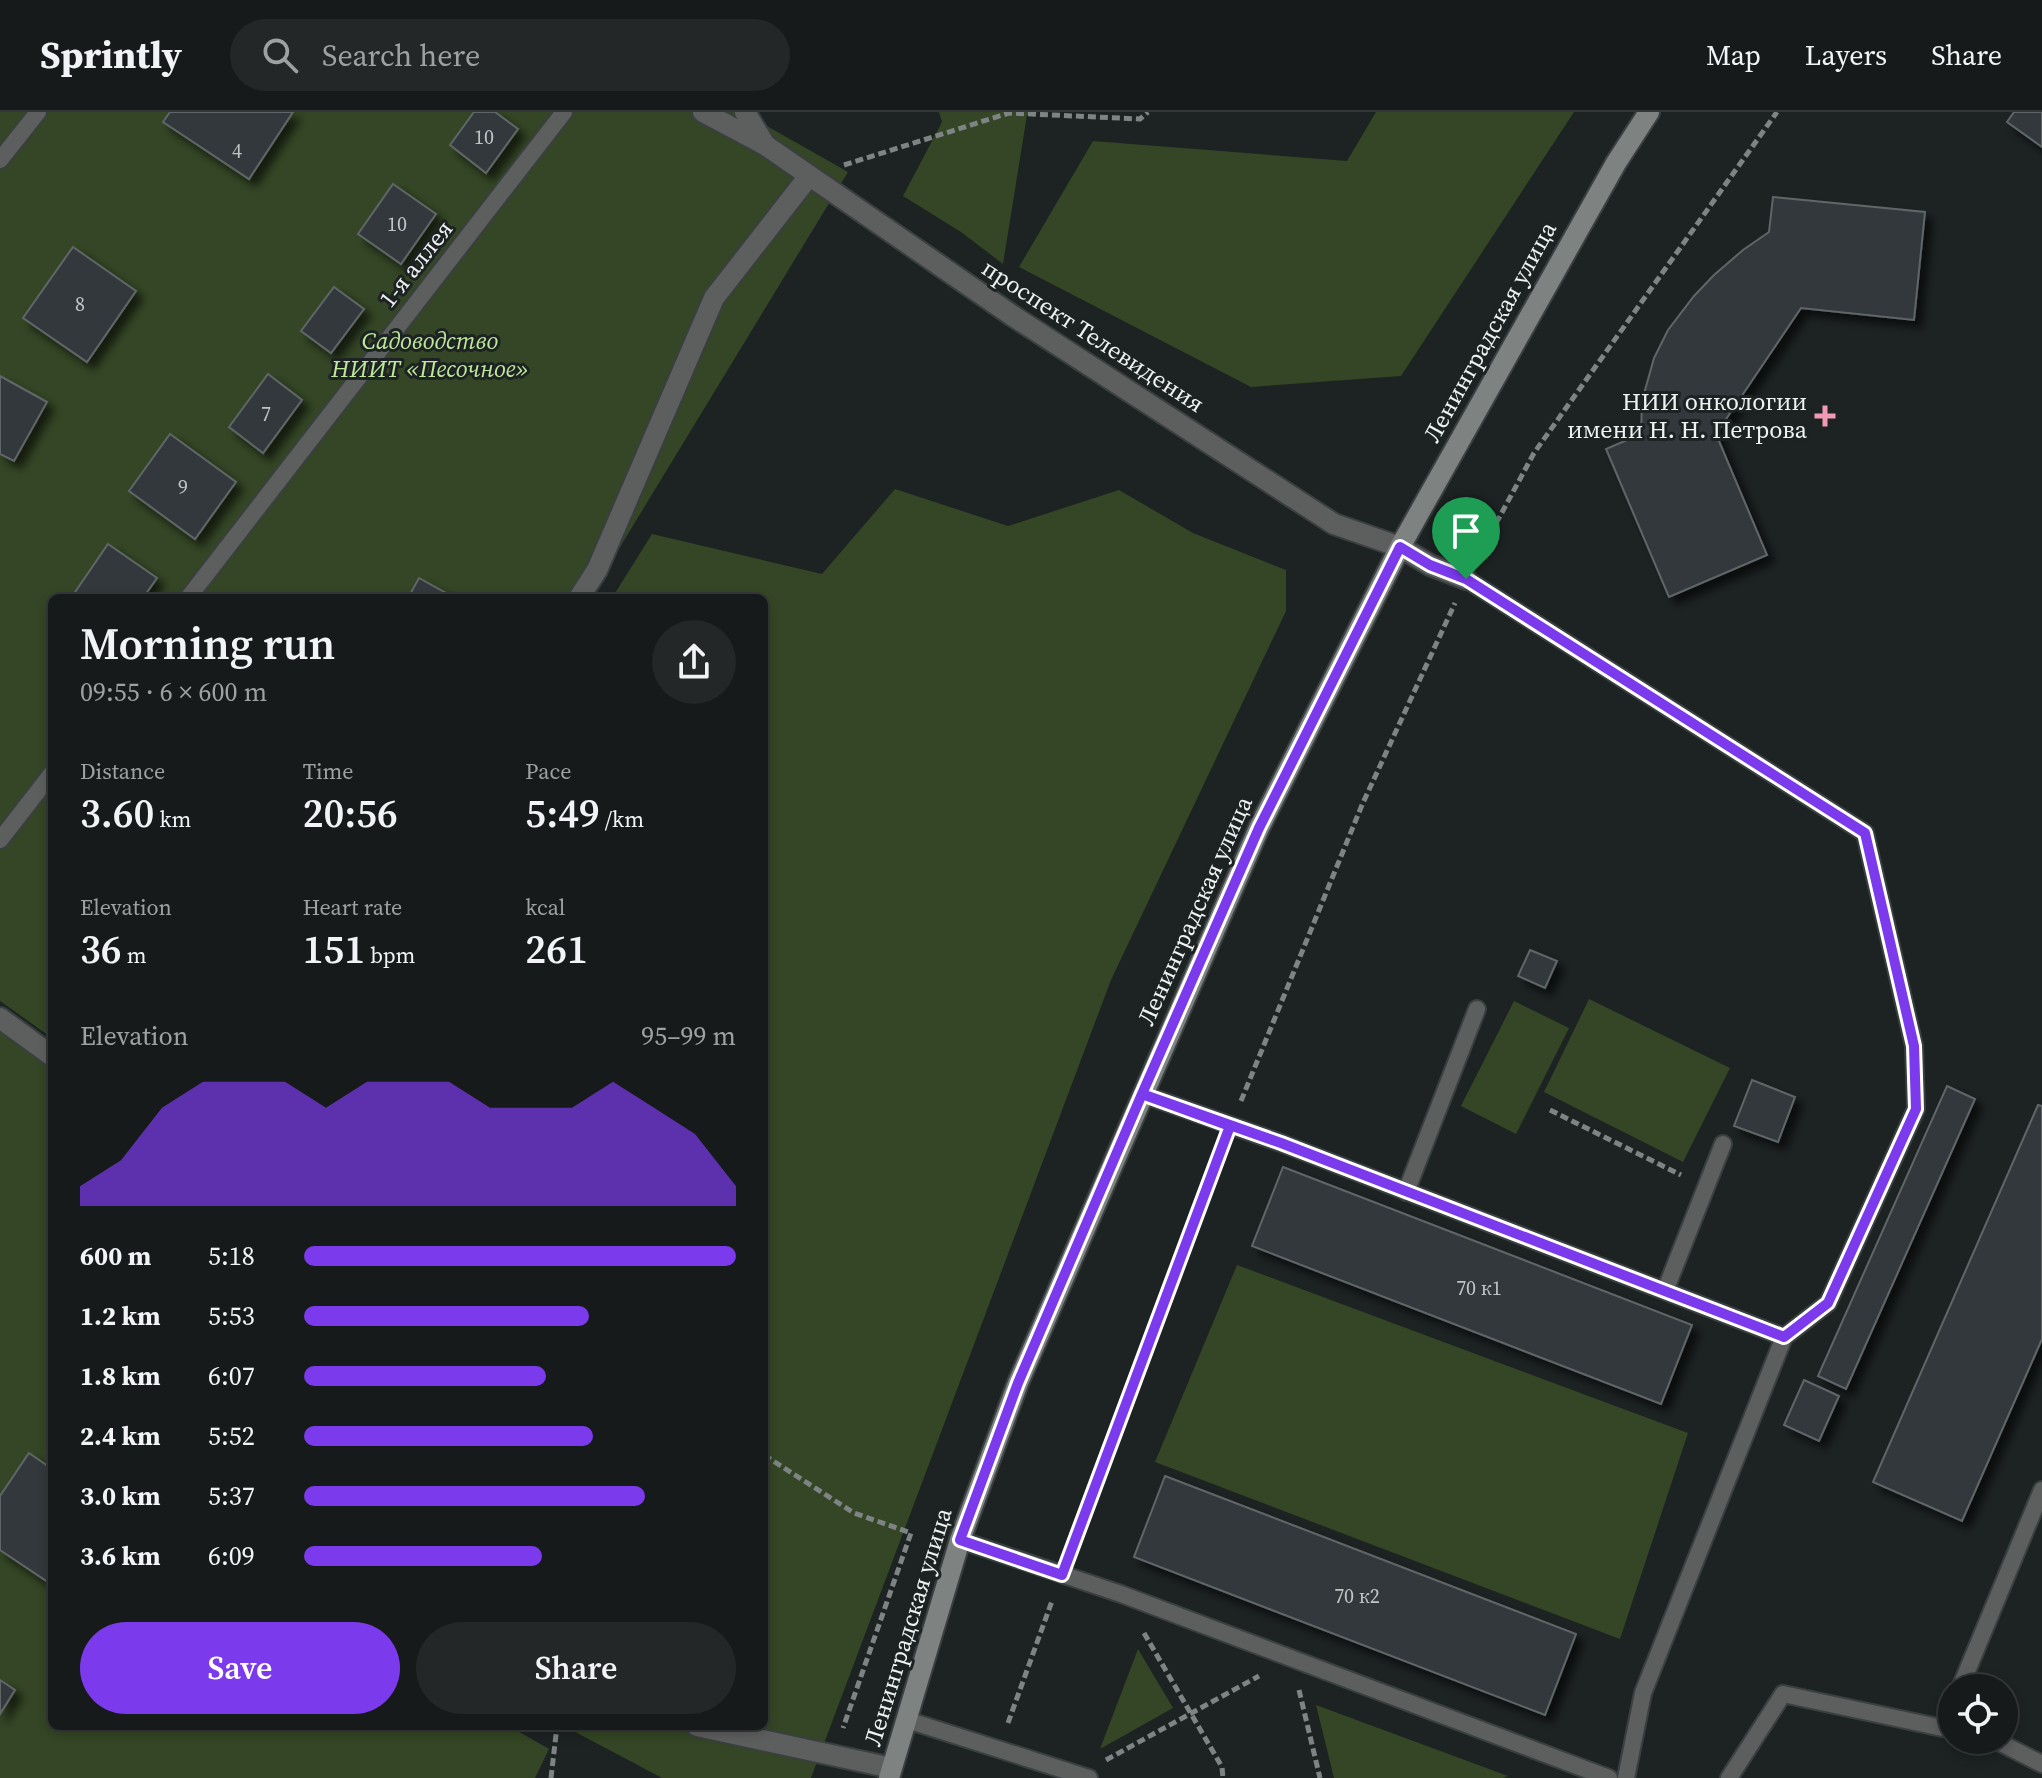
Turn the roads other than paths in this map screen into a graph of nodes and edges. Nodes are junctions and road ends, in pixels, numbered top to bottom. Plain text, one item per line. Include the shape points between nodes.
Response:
1 (38, 112) edge
2 (564, 112) edge
3 (703, 112) edge
4 (745, 112) edge
5 (1649, 112) edge
6 (765, 145) junction
7 (0, 160) edge
8 (809, 176) junction
9 (1400, 547) junction
10 (1466, 579) joint
11 (191, 594) edge
12 (582, 594) edge
13 (48, 778) edge
14 (0, 840) edge
15 (1477, 1009) dead end
16 (0, 1018) edge
17 (48, 1053) edge
18 (1142, 1094) junction
19 (1723, 1144) dead end
20 (1406, 1192) junction
21 (1665, 1291) junction
22 (1784, 1337) junction
23 (2042, 1490) edge
24 (960, 1540) junction
25 (1966, 1674) edge
26 (907, 1720) junction
27 (1938, 1727) edge
28 (716, 1730) edge
29 (2018, 1752) edge
30 (2042, 1764) edge
31 (891, 1773) edge
32 (1084, 1776) edge
33 (1609, 1778) edge
34 (1626, 1778) edge
35 (1729, 1778) edge

1 - 7 lane
2 - 11 lane, 1-я аллея
3 - 6 street, проспект Телевидения
4 - 6 street
5 - 9 main road, Ленинградская улица
6 - 8 street, проспект Телевидения
8 - 9 street, проспект Телевидения via 1334,524
8 - 12 street via 714,298 597,570
9 - 10 street, проспект Телевидения
9 - 18 main road, Ленинградская улица via 1259,828
10 - 22 lane via 1865,833 1914,1046 1916,1109 1828,1303
13 - 14 lane
15 - 20 lane
16 - 17 street
18 - 20 lane
18 - 24 main road, Ленинградская улица via 1018,1383
19 - 21 lane
20 - 21 lane
21 - 22 lane
22 - 34 lane via 1643,1693
23 - 25 lane
24 - 26 main road, Ленинградская улица
24 - 33 lane via 1121,1594
26 - 31 main road, Ленинградская улица
26 - 32 lane
27 - 35 lane via 1783,1694
28 - 31 street
29 - 30 lane

